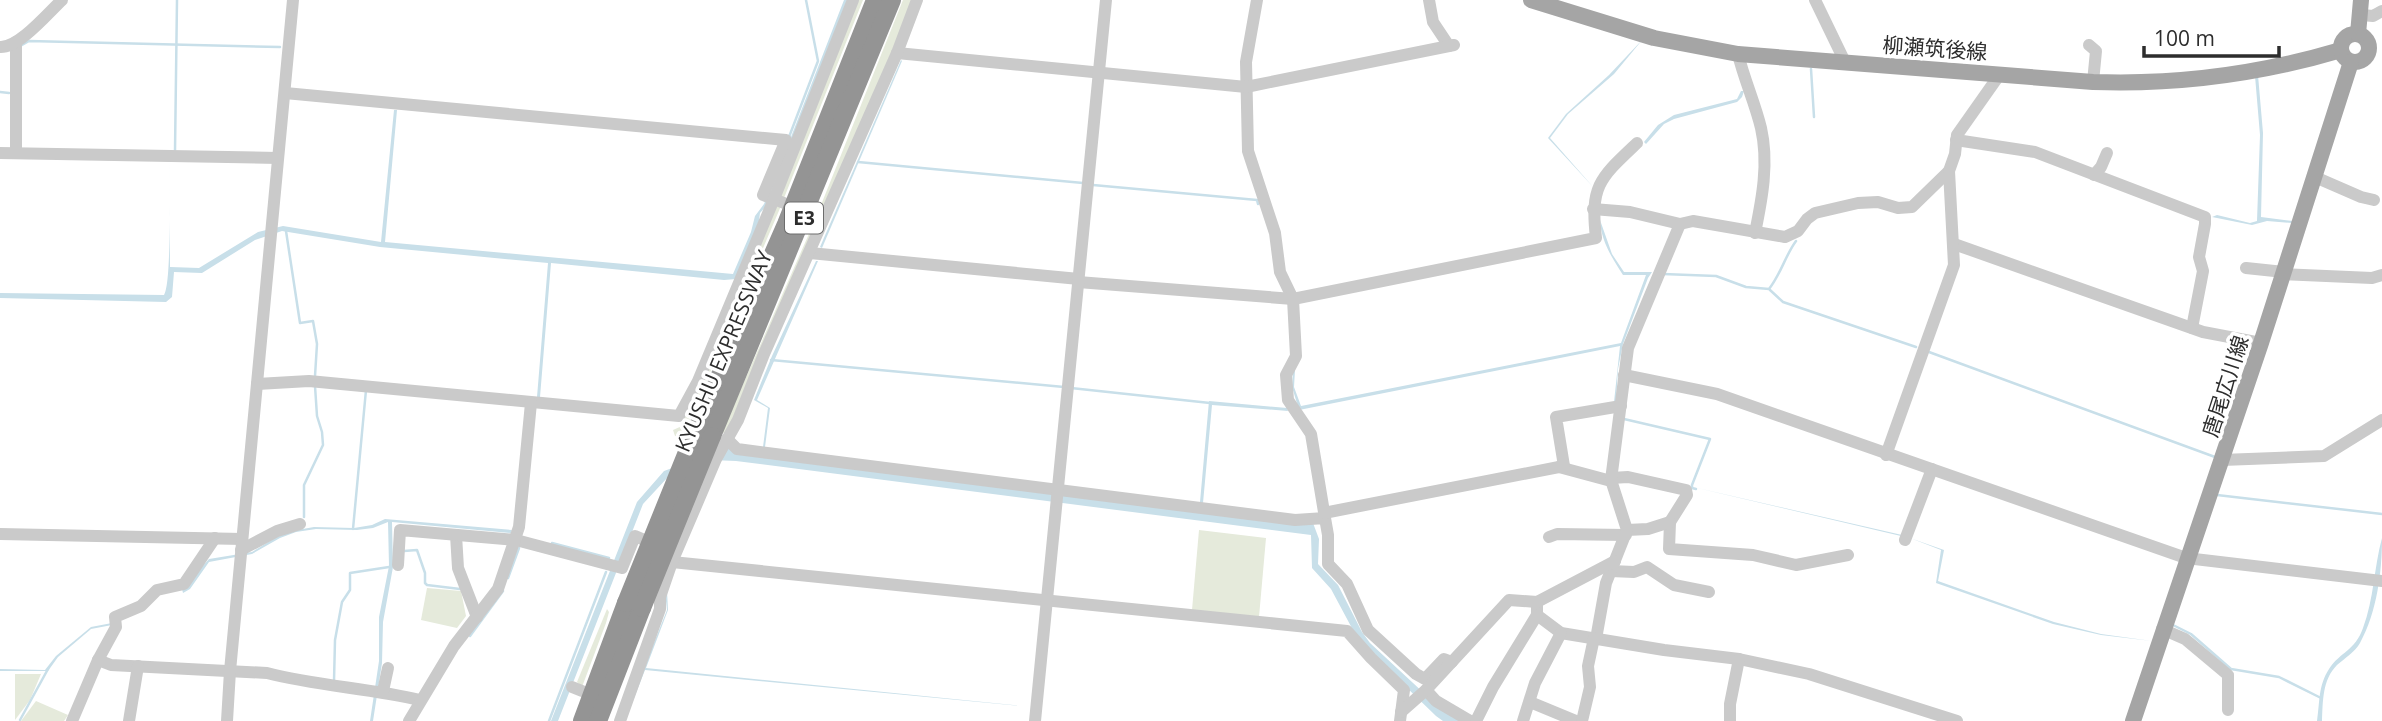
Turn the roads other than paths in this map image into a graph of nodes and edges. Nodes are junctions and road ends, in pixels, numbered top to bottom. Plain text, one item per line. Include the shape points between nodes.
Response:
1 (62, 0) edge
2 (293, 0) edge
3 (853, 0) edge
4 (875, 0) edge
5 (892, 0) edge
6 (917, 0) edge
7 (1106, 0) edge
8 (1257, 0) edge
9 (1429, 0) edge
10 (1531, 0) edge
11 (1815, 0) edge
12 (2361, 7) edge
13 (2382, 11) edge
14 (2358, 34) junction
15 (16, 43) junction
16 (2089, 45) dead end
17 (2376, 46) edge
18 (0, 47) edge
19 (897, 53) junction
20 (1738, 54) junction
21 (2346, 56) junction
22 (1845, 62) junction
23 (1098, 74) junction
24 (2000, 74) junction
25 (2092, 82) junction
26 (1246, 87) junction
27 (285, 93) junction
28 (1956, 140) junction
29 (1637, 143) dead end
30 (0, 153) edge
31 (16, 153) junction
32 (2107, 153) dead end
33 (278, 158) junction
34 (1949, 171) junction
35 (2094, 175) junction
36 (2315, 177) junction
37 (2374, 200) dead end
38 (779, 201) junction
39 (1593, 209) junction
40 (1680, 224) junction
41 (1755, 233) junction
42 (1954, 244) junction
43 (810, 253) junction
44 (2246, 268) dead end
45 (2284, 273) junction
46 (2382, 275) edge
47 (1078, 280) junction
48 (1293, 299) junction
49 (2193, 328) junction
50 (2261, 343) junction
51 (1624, 375) junction
52 (257, 384) junction
53 (531, 403) junction
54 (1621, 406) junction
55 (2382, 420) edge
56 (712, 435) junction
57 (1886, 455) junction
58 (2222, 460) junction
59 (1559, 467) junction
60 (1932, 469) junction
61 (1611, 479) junction
62 (1057, 489) junction
63 (1324, 516) junction
64 (1670, 522) junction
65 (300, 524) dead end
66 (1626, 533) junction
67 (0, 534) edge
68 (456, 535) junction
69 (1549, 537) dead end
70 (215, 538) junction
71 (516, 540) junction
72 (1905, 540) dead end
73 (242, 544) junction
74 (1848, 555) dead end
75 (674, 557) junction
76 (2186, 558) junction
77 (398, 565) dead end
78 (1613, 566) junction
79 (2379, 580) edge
80 (1709, 592) dead end
81 (1047, 599) junction
82 (1537, 602) junction
83 (634, 605) junction
84 (1537, 615) junction
85 (477, 617) junction
86 (2162, 629) junction
87 (1560, 633) junction
88 (1595, 639) junction
89 (1739, 659) junction
90 (98, 660) junction
91 (1452, 662) junction
92 (138, 666) junction
93 (388, 668) dead end
94 (230, 671) junction
95 (1426, 690) junction
96 (383, 691) junction
97 (420, 700) junction
98 (1530, 702) junction
99 (2228, 710) dead end
100 (620, 712) edge
101 (1401, 717) edge
102 (1943, 719) edge
103 (72, 721) edge
104 (129, 721) edge
105 (227, 721) edge
106 (409, 721) edge
107 (582, 721) edge
108 (598, 721) edge
109 (1035, 721) edge
110 (1471, 721) edge
111 (1476, 721) edge
112 (1524, 721) edge
113 (1576, 721) edge
114 (1582, 721) edge
115 (1730, 721) edge
116 (1957, 721) edge
117 (2133, 721) edge

1 - 15 street
2 - 27 street
3 - 38 street
4 - 56 highway, KYUSHU EXPRESSWAY / E3 via 786,223
5 - 56 highway, KYUSHU EXPRESSWAY / E3
6 - 19 street
7 - 23 street
8 - 26 street
9 - 26 street via 1433,22 1452,46
10 - 20 main road, 柳瀬筑後線 via 1654,38
11 - 22 street
12 - 13 street via 2373,16
12 - 14 main road
14 - 17 main road
14 - 21 main road, 唐尾広川線 via 2346,37
15 - 18 street
15 - 31 street
16 - 25 street via 2096,51
17 - 21 main road via 2361,61
19 - 23 street
19 - 43 street via 819,217
20 - 22 main road, 柳瀬筑後線
20 - 41 street via 1761,128 1764,158
21 - 25 main road, 柳瀬筑後線 via 2196,79
21 - 36 main road, 唐尾広川線
22 - 24 main road, 柳瀬筑後線
23 - 26 street
23 - 47 street
24 - 25 main road, 柳瀬筑後線
24 - 28 street
26 - 48 street via 1248,151 1275,233 1280,272
27 - 33 street
27 - 38 street via 786,140 763,195
28 - 34 street
28 - 35 street via 2035,152
29 - 39 street via 1607,172
30 - 31 street
31 - 33 street
32 - 35 street
33 - 52 street
34 - 41 street via 1912,207 1858,203 1815,213 1785,237
34 - 42 street
35 - 49 street via 2205,217 2199,257 2203,271
36 - 37 street
36 - 45 main road, 唐尾広川線
38 - 53 street via 679,415
39 - 40 street
39 - 48 street via 1596,238
40 - 41 street via 1693,220
40 - 51 street via 1628,348
42 - 49 street
42 - 57 street via 1954,265
43 - 47 street
43 - 56 street via 738,420
44 - 45 street
45 - 46 street
45 - 50 main road, 唐尾広川線
47 - 48 street
47 - 62 street
48 - 63 street via 1296,356 1286,375 1288,400 1311,434
49 - 50 street
50 - 58 main road, 唐尾広川線
51 - 54 street
51 - 57 street via 1717,394
52 - 53 street via 309,381
52 - 73 street
53 - 71 street
54 - 59 street via 1556,417 1564,466
54 - 61 street
55 - 58 street via 2324,456
56 - 62 street via 737,449
56 - 75 street via 716,459
56 - 83 highway, KYUSHU EXPRESSWAY / E3, bridge
57 - 60 street
58 - 76 main road, 唐尾広川線
59 - 61 street
59 - 63 street
60 - 72 street
60 - 76 street
61 - 64 street via 1628,477 1686,490
61 - 66 street
62 - 63 street via 1294,520
62 - 81 street
63 - 91 street via 1328,564 1347,584 1367,630 1426,679 1444,659
64 - 66 street
64 - 74 street via 1669,550 1753,555 1796,565
65 - 73 street
66 - 69 street
66 - 78 street
67 - 70 street
68 - 71 street
68 - 77 street via 400,530
68 - 85 street via 458,568
70 - 73 street
70 - 90 street via 184,584 157,590 141,606 115,617 116,627
71 - 75 street via 622,568 635,536
71 - 85 street via 498,589
73 - 94 street
75 - 81 street
75 - 100 street via 660,609
76 - 79 street
76 - 86 main road, 唐尾広川線
78 - 80 street via 1634,572 1647,567 1674,585
78 - 82 street
78 - 88 street
81 - 101 street via 1347,631 1404,690
81 - 109 street
82 - 84 street
82 - 91 street via 1509,600
83 - 107 highway, KYUSHU EXPRESSWAY / E3
83 - 108 highway, KYUSHU EXPRESSWAY / E3
84 - 87 street
84 - 111 street
85 - 97 street
86 - 99 street via 2185,639 2228,675
86 - 117 main road, 唐尾広川線
87 - 88 street
87 - 98 street
88 - 89 street
88 - 114 street
89 - 102 street via 1809,674
89 - 115 street
90 - 92 street
90 - 103 street
91 - 95 street
92 - 94 street
92 - 104 street
93 - 96 street
94 - 96 street
94 - 105 street
95 - 101 street
95 - 110 street
96 - 97 street
97 - 106 street
98 - 112 street
98 - 113 street
102 - 116 street

